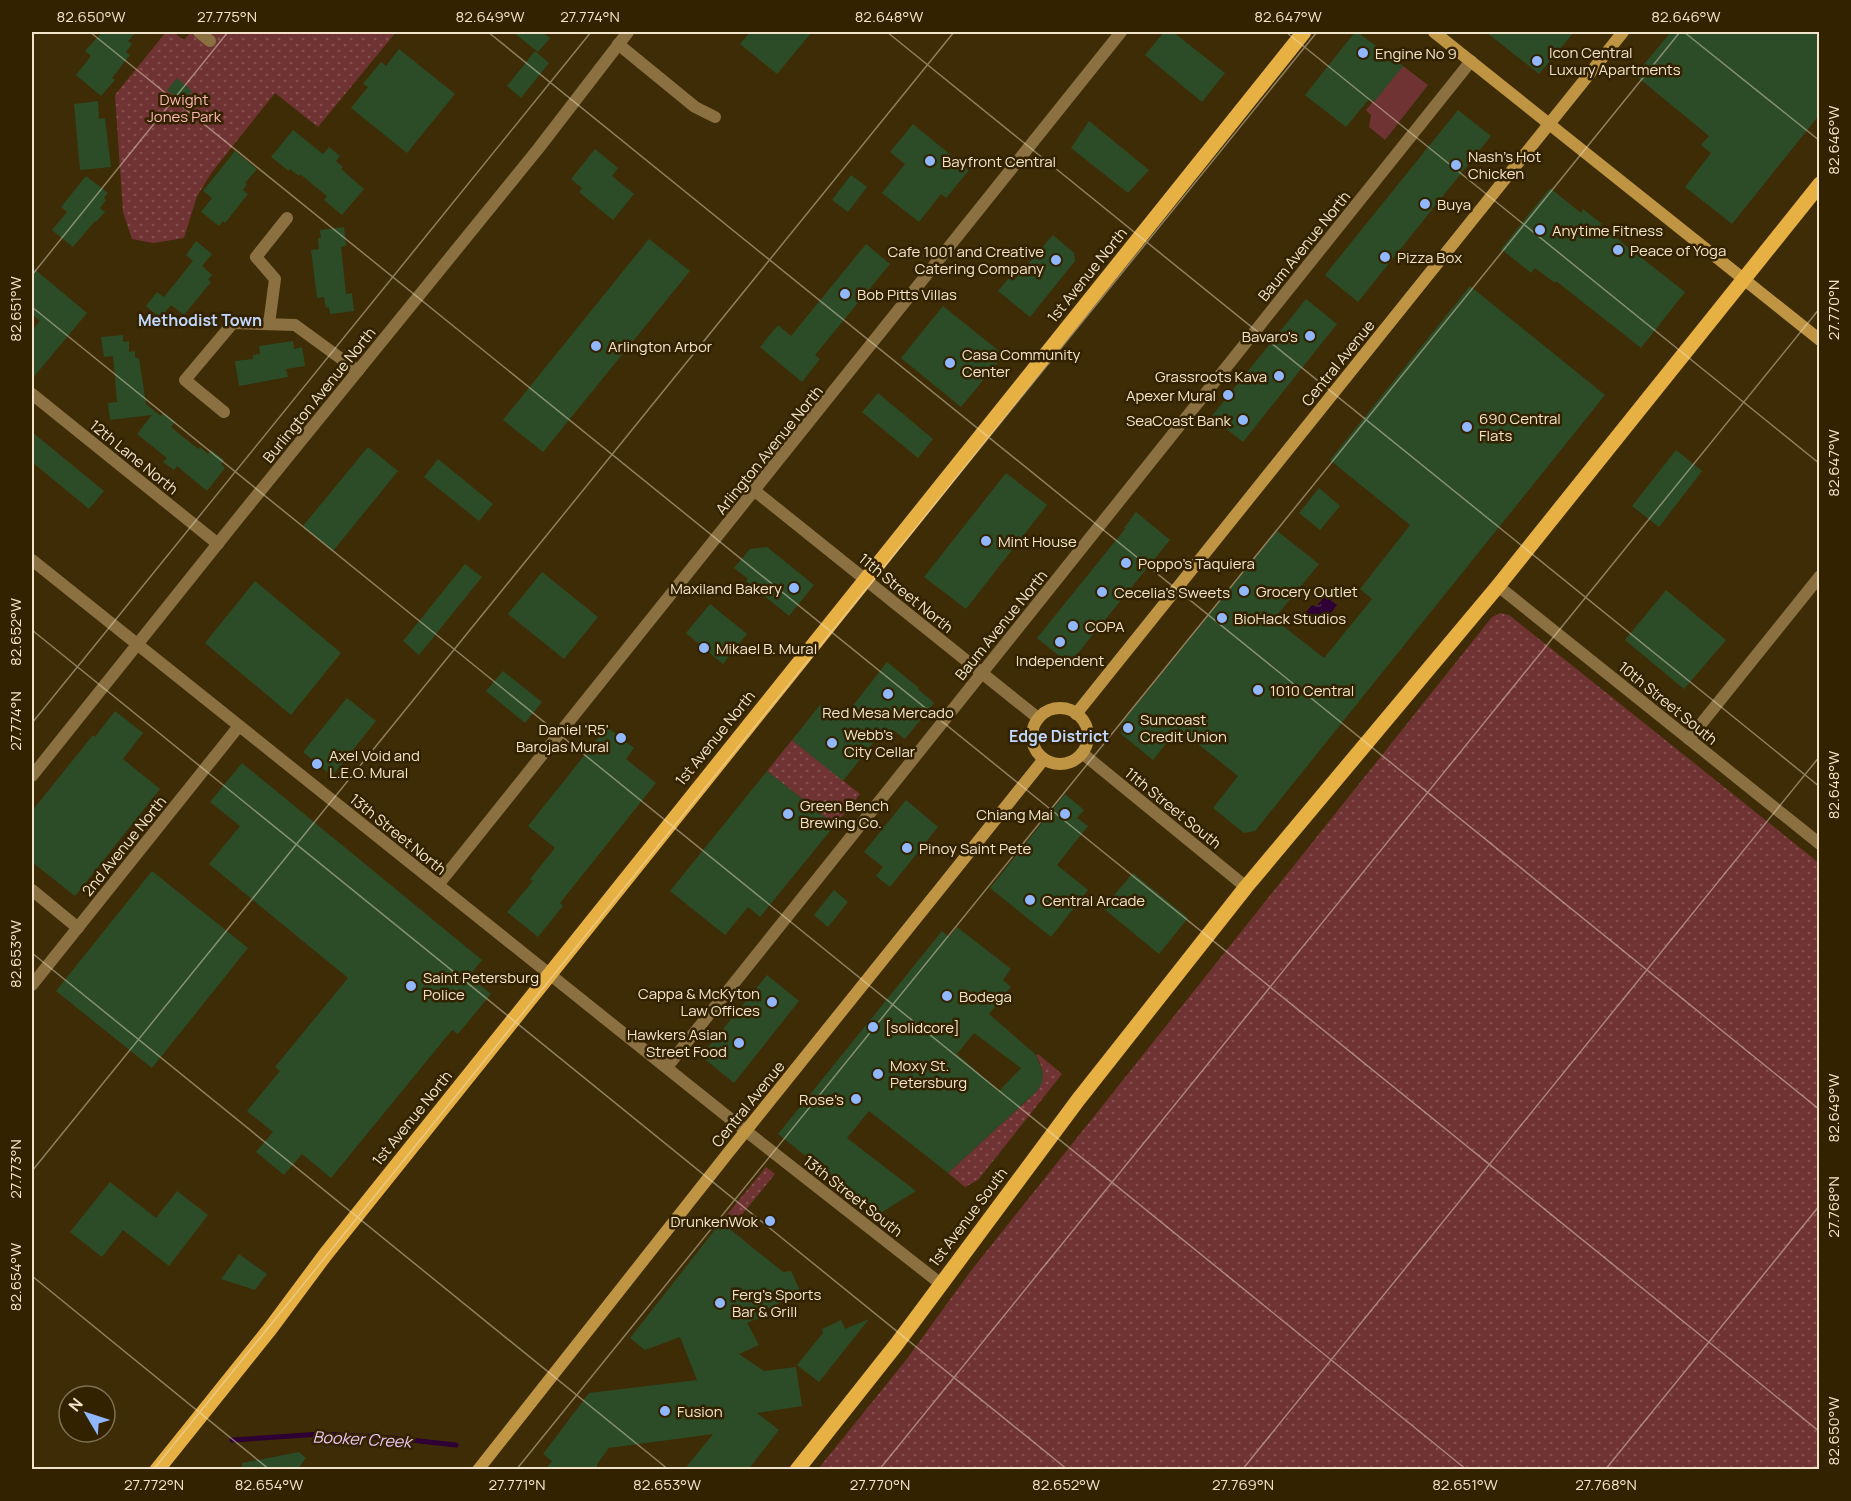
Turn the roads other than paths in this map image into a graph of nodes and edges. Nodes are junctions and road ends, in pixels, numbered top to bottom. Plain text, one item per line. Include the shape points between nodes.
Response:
1 (199, 32) edge
2 (628, 32) edge
3 (1121, 32) edge
4 (1304, 32) edge
5 (1434, 32) edge
6 (1623, 32) edge
7 (210, 41) dead end
8 (618, 44) junction
9 (1471, 62) junction
10 (715, 117) dead end
11 (1549, 124) junction
12 (1820, 184) edge
13 (287, 218) dead end
14 (1743, 279) junction
15 (269, 324) junction
16 (1820, 340) edge
17 (358, 371) junction
18 (32, 394) edge
19 (224, 412) dead end
20 (755, 491) junction
21 (218, 544) junction
22 (32, 560) edge
23 (1820, 576) edge
24 (865, 580) junction
25 (1498, 586) junction
26 (137, 644) junction
27 (981, 673) junction
28 (1076, 714) junction
29 (1038, 718) junction
30 (239, 726) junction
31 (1689, 740) junction
32 (1082, 753) junction
33 (1044, 759) junction
34 (32, 776) edge
35 (1820, 844) edge
36 (438, 885) junction
37 (1246, 887) junction
38 (32, 891) edge
39 (78, 928) junction
40 (549, 974) junction
41 (32, 985) edge
42 (667, 1067) junction
43 (746, 1131) junction
44 (941, 1284) junction
45 (157, 1470) edge
46 (478, 1470) edge
47 (797, 1470) edge

1 - 7 street
2 - 8 street, Burlington Avenue North
3 - 20 street, Arlington Avenue North
4 - 24 main road, 1st Avenue North
5 - 9 street
6 - 11 street, Central Avenue
8 - 10 street via 695,107
8 - 17 street, Burlington Avenue North
9 - 11 street
9 - 27 street, Baum Avenue North
11 - 14 street
11 - 28 street, Central Avenue
12 - 14 main road, 1st Avenue South
13 - 15 street via 256,257 274,279
14 - 16 street
14 - 25 main road, 1st Avenue South
15 - 17 street via 295,325
15 - 19 street via 233,323 185,380
17 - 21 street, Burlington Avenue North
18 - 21 street, 12th Lane North
20 - 24 street, 11th Street North
20 - 36 street, Arlington Avenue North
21 - 26 street, Burlington Avenue North
22 - 26 street, 13th Street North
23 - 31 street
24 - 27 street, 11th Street North
24 - 40 main road, 1st Avenue North
25 - 31 street, 10th Street South
25 - 37 main road, 1st Avenue South
26 - 30 street, 13th Street North
26 - 34 street, Burlington Avenue North
27 - 29 street, 11th Street North
27 - 42 street, Baum Avenue North
28 - 29 street via 1060,708
28 - 32 street via 1088,736
29 - 33 street via 1031,735 1037,753
30 - 36 street, 13th Street North
30 - 39 street, 2nd Avenue North
31 - 35 street, 10th Street South
32 - 33 street via 1060,764
32 - 37 street, 11th Street South
33 - 43 street, Central Avenue
36 - 40 street, 13th Street North
37 - 44 main road, 1st Avenue South via 1078,1100
38 - 39 street
39 - 41 street, 2nd Avenue North
40 - 42 street, 13th Street North
40 - 45 main road, 1st Avenue North
42 - 43 street, 13th Street North
43 - 44 street, 13th Street South
43 - 46 street, Central Avenue
44 - 47 main road, 1st Avenue South

